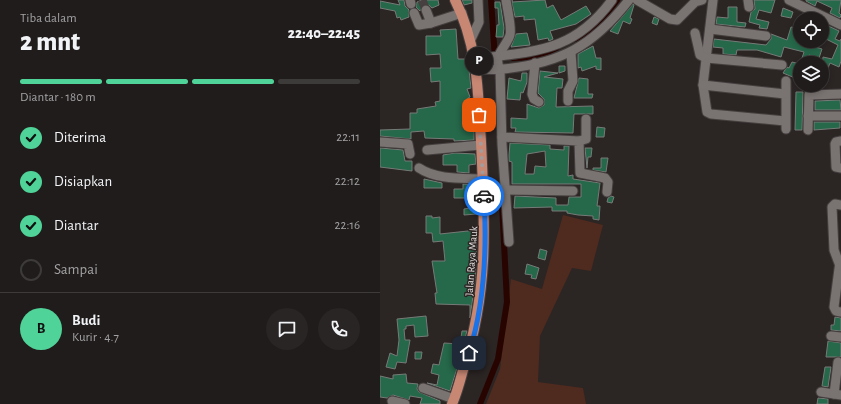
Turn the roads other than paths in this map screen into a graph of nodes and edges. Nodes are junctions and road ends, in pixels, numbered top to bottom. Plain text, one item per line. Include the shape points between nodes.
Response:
1 (456, 0) edge
2 (478, 0) edge
3 (506, 0) edge
4 (612, 0) edge
5 (629, 0) edge
6 (637, 0) edge
7 (702, 0) edge
8 (713, 0) edge
9 (788, 0) edge
10 (426, 10) tunnel mouth
11 (414, 13) dead end
12 (462, 13) junction
13 (432, 23) junction
14 (840, 23) edge
15 (710, 30) junction
16 (695, 33) dead end
17 (766, 36) dead end
18 (471, 39) junction
19 (571, 53) junction
20 (479, 58) junction
21 (706, 58) junction
22 (498, 63) junction
23 (535, 63) junction
24 (782, 65) dead end
25 (479, 69) junction
26 (786, 81) dead end
27 (703, 85) junction
28 (785, 94) junction
29 (841, 94) edge
30 (568, 101) dead end
31 (539, 102) dead end
32 (808, 116) junction
33 (841, 116) edge
34 (586, 119) dead end
35 (808, 130) dead end
36 (502, 138) junction
37 (579, 141) junction
38 (841, 141) edge
39 (380, 142) edge
40 (481, 145) junction
41 (427, 150) dead end
42 (410, 154) dead end
43 (419, 168) dead end
44 (841, 168) edge
45 (483, 179) junction
46 (506, 190) junction
47 (573, 191) dead end
48 (608, 192) dead end
49 (841, 205) edge
50 (509, 242) dead end
51 (841, 254) edge
52 (840, 266) junction
53 (841, 312) edge
54 (836, 362) edge
55 (423, 388) dead end
56 (821, 392) dead end
57 (838, 394) edge
58 (392, 402) dead end
59 (453, 402) edge
60 (405, 404) edge

1 - 12 main road, Jalan Raya Mauk
2 - 18 street via 479,22
3 - 22 street via 511,34
4 - 22 street via 585,29 564,42
5 - 19 street via 596,36
6 - 7 street via 677,20 694,2
8 - 15 street
9 - 14 street
10 - 13 street
11 - 13 street via 419,25
12 - 13 street
12 - 18 main road, Jalan Raya Mauk
15 - 17 street
15 - 21 street
16 - 21 street via 700,55
18 - 20 main road, Jalan Raya Mauk
19 - 23 street via 558,59
19 - 30 street via 573,80 568,91
20 - 22 street
20 - 25 main road, Jalan Raya Mauk
21 - 24 street
21 - 27 street
22 - 23 street
22 - 25 street
22 - 36 street
23 - 31 street via 532,94
25 - 40 main road, Jalan Raya Mauk
26 - 28 street
27 - 28 street
27 - 28 street via 705,103 711,114 786,125
29 - 32 street via 809,95
32 - 33 street
32 - 35 street
34 - 37 street via 586,139
36 - 37 street
36 - 46 street
37 - 48 street via 580,173 605,178 608,182
38 - 44 street via 835,144 836,167
39 - 42 street via 408,144
40 - 41 street
40 - 45 main road, Jalan Raya Mauk
43 - 45 street via 450,178
45 - 59 main road, Jalan Raya Mauk via 485,252 481,298 474,337
46 - 47 street
46 - 50 street
49 - 52 street via 835,204 832,207 834,250
51 - 52 street
52 - 53 street via 834,307 836,311
54 - 57 street
55 - 59 street
56 - 57 street
58 - 60 street

